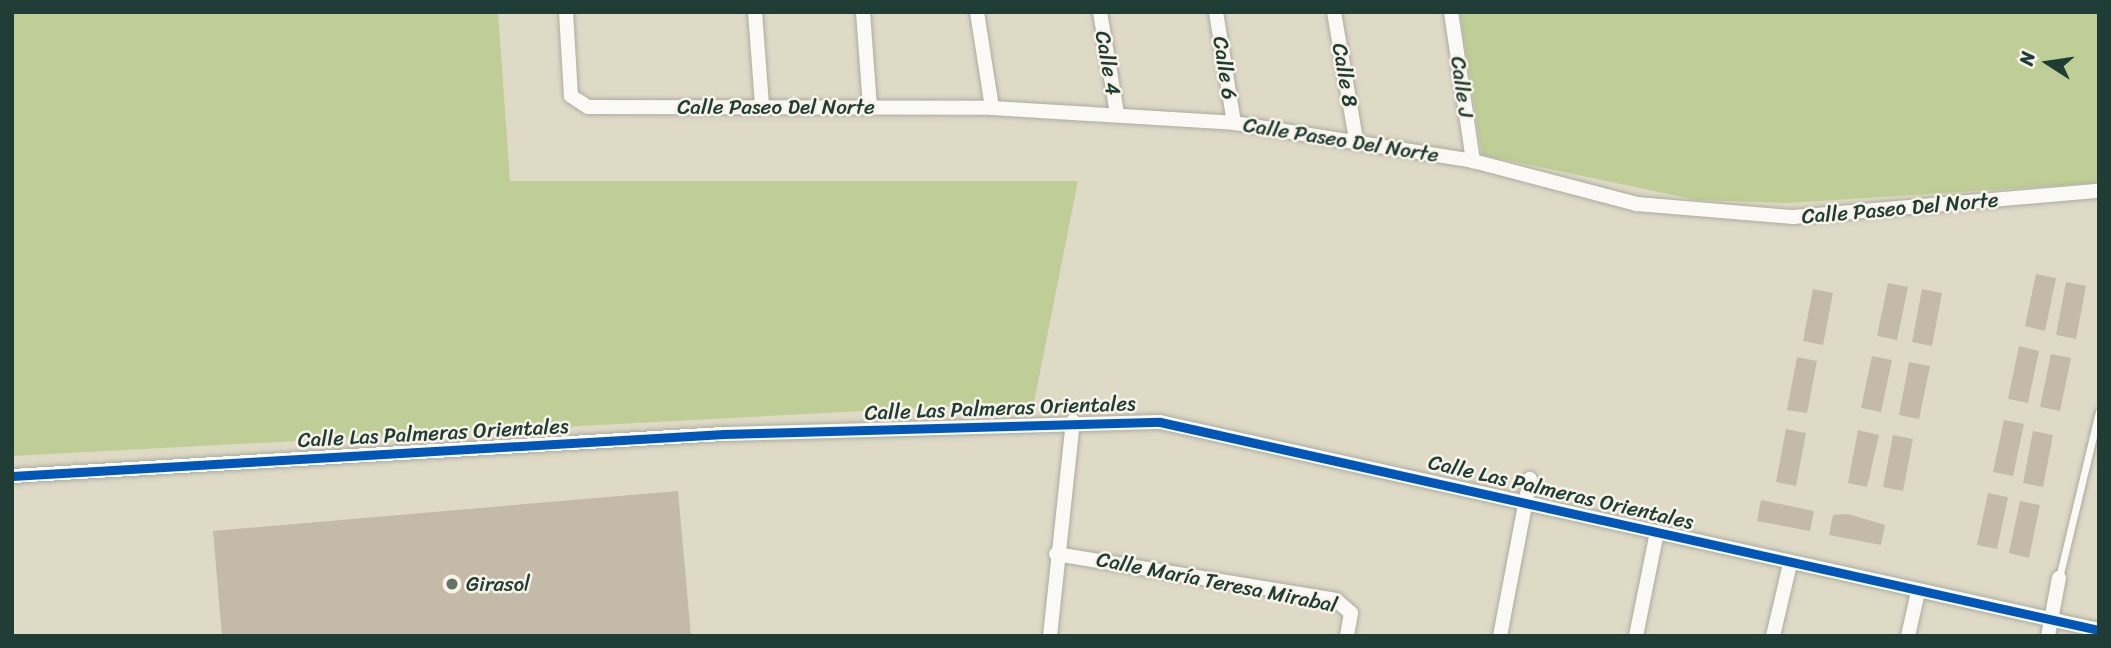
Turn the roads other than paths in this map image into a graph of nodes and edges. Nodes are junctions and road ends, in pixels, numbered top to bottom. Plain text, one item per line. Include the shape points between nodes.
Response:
1 (566, 12) edge
2 (755, 12) edge
3 (863, 12) edge
4 (977, 12) edge
5 (1100, 12) edge
6 (1216, 12) edge
7 (1334, 12) edge
8 (1451, 12) edge
9 (762, 105) junction
10 (870, 107) junction
11 (992, 108) junction
12 (1117, 114) junction
13 (1234, 123) junction
14 (1356, 139) junction
15 (1473, 161) junction
16 (2099, 191) edge
17 (2099, 412) edge
18 (1073, 421) junction
19 (12, 476) edge
20 (1530, 479) dead end
21 (1526, 500) junction
22 (1657, 532) junction
23 (1056, 554) junction
24 (1790, 564) junction
25 (2059, 578) joint
26 (1918, 592) junction
27 (2050, 629) edge
28 (2099, 630) edge
29 (1049, 636) edge
30 (1347, 636) edge
31 (1500, 636) edge
32 (1636, 636) edge
33 (1773, 636) edge
34 (1908, 636) edge

1 - 9 street, Calle Paseo Del Norte via 571,96 577,103
2 - 9 street
3 - 10 street
4 - 11 street
5 - 12 street, Calle 4
6 - 13 street, Calle 6
7 - 14 street, Calle 8
8 - 15 street, Calle J
9 - 10 street, Calle Paseo Del Norte
10 - 11 street, Calle Paseo Del Norte
11 - 12 street, Calle Paseo Del Norte
12 - 13 street, Calle Paseo Del Norte
13 - 14 street, Calle Paseo Del Norte
14 - 15 street, Calle Paseo Del Norte
15 - 16 street, Calle Paseo Del Norte via 1637,204 1793,217
17 - 25 lane
18 - 19 street, Calle Las Palmeras Orientales via 710,434
18 - 21 street, Calle Las Palmeras Orientales via 1160,422
18 - 23 street
20 - 21 street
21 - 22 street, Calle Las Palmeras Orientales
21 - 31 street
22 - 24 street, Calle Las Palmeras Orientales
22 - 32 street
23 - 29 street
23 - 30 street, Calle María Teresa Mirabal via 1336,600 1351,613
24 - 26 street, Calle Las Palmeras Orientales
24 - 33 street
25 - 27 street
26 - 27 street, Calle Las Palmeras Orientales
26 - 34 street
27 - 28 street, Calle Las Palmeras Orientales

